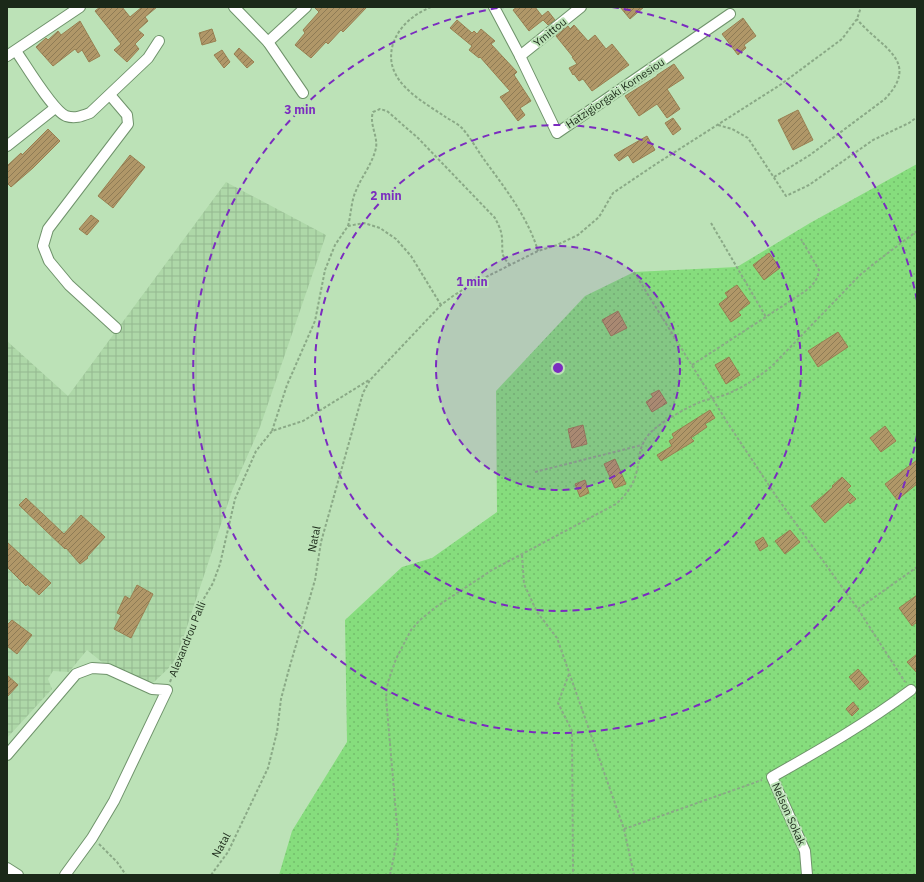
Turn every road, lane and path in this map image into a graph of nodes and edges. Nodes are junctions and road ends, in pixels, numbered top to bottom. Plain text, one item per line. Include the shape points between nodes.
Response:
1 (80, 7) edge
2 (234, 7) edge
3 (306, 7) edge
4 (431, 7) edge
5 (494, 7) edge
6 (580, 7) edge
7 (861, 7) edge
8 (730, 14) dead end
9 (857, 19) junction
10 (159, 41) dead end
11 (268, 42) junction
12 (11, 53) edge
13 (520, 56) junction
14 (303, 93) dead end
15 (110, 95) junction
16 (55, 108) junction
17 (917, 117) edge
18 (718, 125) junction
19 (7, 146) edge
20 (774, 177) junction
21 (711, 223) dead end
22 (348, 226) junction
23 (917, 231) edge
24 (801, 239) dead end
25 (538, 251) junction
26 (510, 265) junction
27 (634, 272) dead end
28 (441, 306) junction
29 (766, 317) junction
30 (116, 328) dead end
31 (692, 366) junction
32 (370, 380) junction
33 (712, 399) junction
34 (272, 431) junction
35 (642, 445) junction
36 (535, 472) dead end
37 (522, 554) junction
38 (917, 567) edge
39 (858, 609) junction
40 (569, 673) junction
41 (167, 690) junction
42 (911, 690) joint
43 (7, 755) edge
44 (772, 777) junction
45 (624, 829) junction
46 (92, 838) junction
47 (7, 868) edge
48 (18, 875) edge
49 (64, 875) edge
50 (126, 875) edge
51 (211, 875) edge
52 (390, 875) edge
53 (573, 875) edge
54 (634, 875) edge
55 (807, 875) edge

1 - 12 street
2 - 11 street
3 - 11 street
4 - 25 path via 420,12 396,36 390,54 393,69 409,92 461,127 522,215 534,236
5 - 13 street, Hatzigiorgaki Kornesiou
6 - 13 street, Ymittou
7 - 9 path, Natal
8 - 13 street, Hatzigiorgaki Kornesiou via 557,133
9 - 18 path, Natal via 842,39 780,85
9 - 20 path via 896,58 900,68 893,90 885,99 810,155
10 - 15 street via 148,58
11 - 14 street
12 - 16 street
15 - 16 street via 90,114 78,118 66,116
15 - 30 street via 127,115 128,124 48,229 43,246 50,261 69,285
16 - 19 street
17 - 20 path via 910,123 873,140 809,185 786,196
18 - 20 path via 748,138
18 - 25 path, Natal via 613,194 599,217 578,235
21 - 29 path
22 - 26 path via 360,180 374,157 376,146 371,119 373,112 380,109 387,111 418,138 495,218 500,228 504,259
22 - 28 path via 364,223 380,228 396,239 411,256
22 - 34 path via 334,245 325,270 315,321 287,385
23 - 33 path via 860,275 760,376 744,386
24 - 29 path via 818,266 816,280 808,289
25 - 26 path, Natal
26 - 28 path, Natal via 472,284
27 - 31 path
28 - 32 path, Natal
29 - 31 path
31 - 33 path
32 - 34 path via 303,421
32 - 51 path, Natal via 363,393 321,542 315,580 288,668 268,768 228,852
33 - 35 path via 669,419 652,431
33 - 39 path via 778,499
34 - 41 path, Alexandrou Palli via 256,450 235,499 220,564 213,583 196,612
35 - 36 path
35 - 37 path via 634,482 616,504
37 - 40 path via 524,584 537,612 557,638
37 - 52 path via 492,570 420,620 411,630 396,659 386,697 398,837
38 - 39 path
39 - 42 path
40 - 45 path
40 - 53 path via 558,703 572,731
41 - 43 street via 152,689 108,669 92,668 76,674
41 - 46 street, Alexandrou Palli via 114,801
42 - 44 street via 833,743
44 - 45 path
44 - 55 street, Nelson Sokak via 805,851
45 - 54 path
46 - 49 street, Alexandrou Palli
46 - 50 path via 117,862
47 - 48 street

